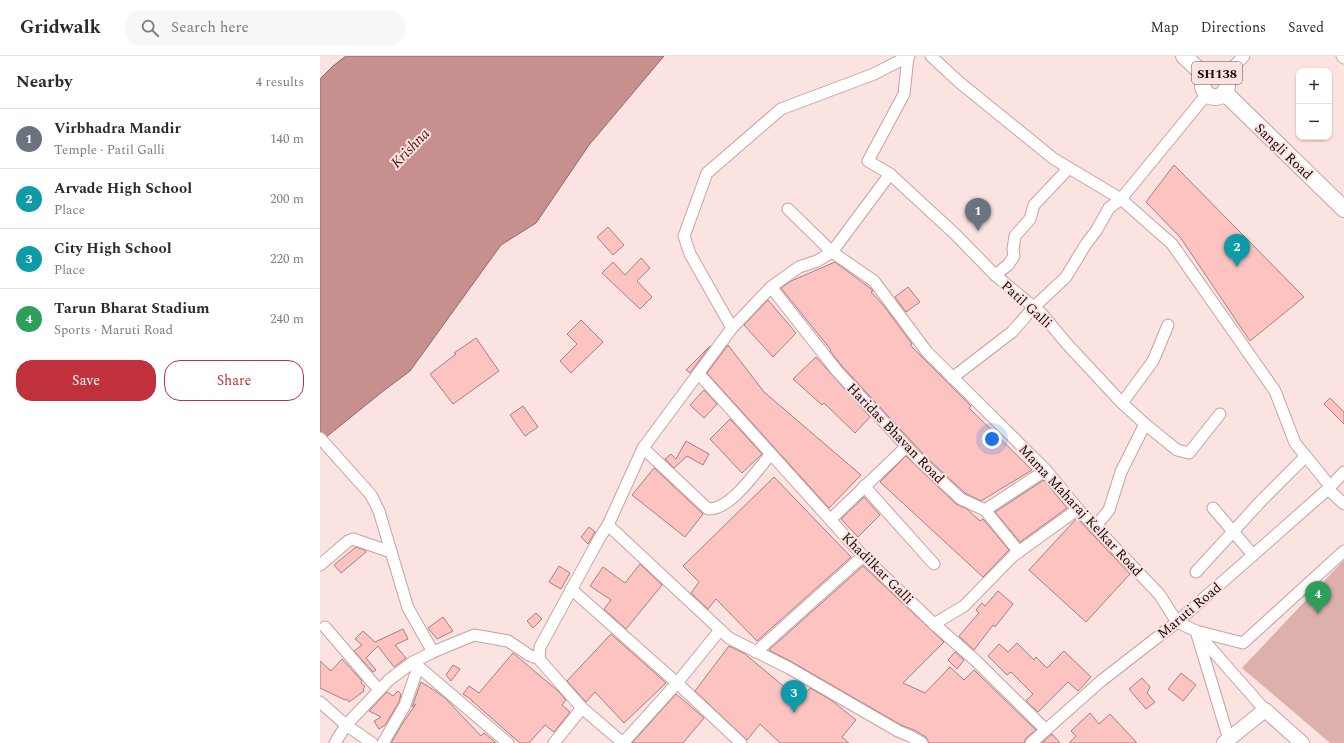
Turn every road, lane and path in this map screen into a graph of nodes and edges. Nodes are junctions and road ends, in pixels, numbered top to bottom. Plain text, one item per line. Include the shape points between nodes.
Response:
1 (908, 56) edge
2 (931, 56) edge
3 (1184, 56) edge
4 (1244, 56) edge
5 (1224, 76) junction
6 (1206, 78) junction
7 (1225, 93) junction
8 (1207, 94) junction
9 (1069, 168) junction
10 (890, 174) junction
11 (1121, 199) junction
12 (788, 209) dead end
13 (1344, 209) edge
14 (832, 252) junction
15 (994, 275) junction
16 (771, 287) junction
17 (1034, 308) junction
18 (1168, 325) dead end
19 (732, 328) junction
20 (699, 374) junction
21 (952, 378) junction
22 (1122, 403) junction
23 (1220, 414) dead end
24 (1145, 424) junction
25 (320, 438) edge
26 (906, 446) junction
27 (643, 448) junction
28 (771, 454) junction
29 (1306, 456) junction
30 (1046, 470) junction
31 (1344, 472) edge
32 (864, 486) junction
33 (1329, 487) junction
34 (1344, 504) edge
35 (1213, 508) dead end
36 (1078, 509) junction
37 (984, 510) junction
38 (830, 520) junction
39 (608, 525) junction
40 (1095, 527) junction
41 (1233, 532) junction
42 (391, 552) junction
43 (1018, 552) junction
44 (1344, 552) edge
45 (1253, 555) junction
46 (863, 556) junction
47 (934, 564) dead end
48 (320, 565) edge
49 (1196, 572) dead end
50 (571, 589) junction
51 (1177, 622) junction
52 (934, 624) junction
53 (325, 627) dead end
54 (720, 630) junction
55 (1196, 631) junction
56 (433, 652) junction
57 (756, 652) junction
58 (539, 658) junction
59 (415, 664) junction
60 (677, 683) junction
61 (379, 690) junction
62 (320, 702) edge
63 (582, 708) junction
64 (1265, 710) junction
65 (346, 725) junction
66 (1046, 730) junction
67 (1227, 741) edge
68 (335, 743) edge
69 (372, 743) edge
70 (383, 743) edge
71 (508, 743) edge
72 (554, 743) edge
73 (623, 743) edge
74 (741, 743) edge
75 (922, 743) edge
76 (1031, 743) edge
77 (1302, 743) edge

1 - 10 street, Patil Galli via 904,94 868,161
1 - 19 street via 874,74 781,109 707,173 684,236 690,254
2 - 9 street via 1054,160
3 - 6 highway, SH138
4 - 5 street
5 - 6 highway, SH138 via 1216,73
5 - 7 highway, SH138 via 1228,83
6 - 8 highway, SH138 via 1203,84
7 - 8 highway, SH138 via 1218,97
7 - 13 highway, Sangli Road / SH138
8 - 11 street
9 - 11 street
9 - 15 street via 1034,205 1030,219 1015,236 1014,256 1008,265
10 - 14 street
10 - 15 street, Patil Galli via 955,234
11 - 17 street via 1109,208 1066,277
11 - 29 street via 1172,244 1274,391 1295,443
12 - 14 street, Mama Maharaj Kelkar Road
14 - 16 street via 799,267
14 - 21 street, Mama Maharaj Kelkar Road via 874,281 927,352
15 - 17 street, Patil Galli
16 - 19 street
16 - 26 street, Haridas Bhavan Road via 837,371
17 - 21 street via 1012,332
17 - 22 street, Patil Galli
18 - 22 street via 1154,361
19 - 20 street
20 - 27 street
20 - 28 street, Khadilkar Galli
21 - 30 street, Mama Maharaj Kelkar Road
22 - 24 street, Patil Galli
23 - 24 street, Patil Galli via 1189,452 1177,450
24 - 40 street via 1121,472 1109,510
25 - 42 street via 371,495 380,511
26 - 32 street
26 - 37 street, Haridas Bhavan Road via 961,499
27 - 28 street via 708,509 722,507 735,496
27 - 39 street
28 - 38 street, Khadilkar Galli
29 - 33 street
29 - 41 street
30 - 36 street, Mama Maharaj Kelkar Road
30 - 37 street
31 - 33 street, Maruti Road
32 - 38 street
32 - 47 street
33 - 34 street
33 - 45 street, Maruti Road
35 - 41 street
36 - 40 street, Mama Maharaj Kelkar Road
36 - 43 street
37 - 43 street
38 - 46 street, Khadilkar Galli
39 - 50 street
39 - 54 street
40 - 51 street, Mama Maharaj Kelkar Road via 1159,594
41 - 45 street
41 - 49 street
42 - 48 street via 353,539
42 - 56 street via 408,608
43 - 52 street via 964,606
44 - 55 street via 1243,643
45 - 51 street, Maruti Road
46 - 52 street, Khadilkar Galli
46 - 57 street
50 - 58 street via 540,647
50 - 60 street
51 - 55 street
51 - 66 street, Maruti Road via 1101,681
52 - 66 street, Khadilkar Galli via 975,660
53 - 61 street
54 - 57 street
54 - 60 street
55 - 64 street
55 - 67 street
56 - 58 street via 474,636 508,641 529,655
56 - 59 street
57 - 75 street
58 - 63 street
59 - 61 street via 389,680
59 - 70 street via 405,705
59 - 71 street
60 - 73 street
60 - 74 street
61 - 65 street
62 - 65 street
63 - 72 street
63 - 73 street
64 - 67 main road
64 - 77 main road
65 - 68 street
65 - 69 street
66 - 76 street, Maruti Road

